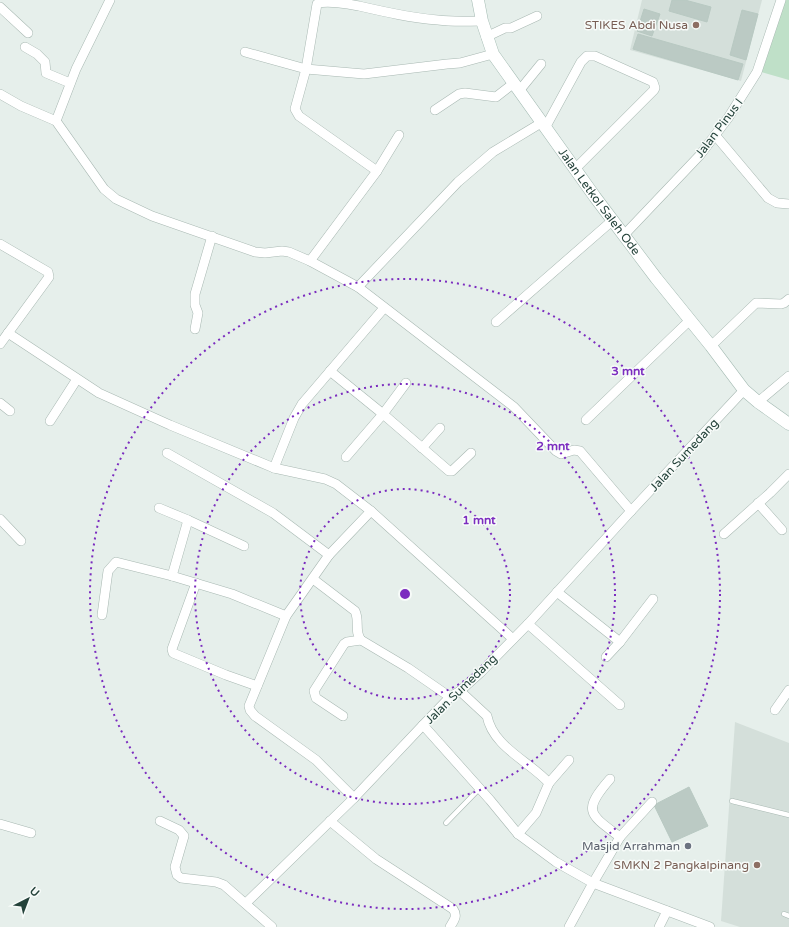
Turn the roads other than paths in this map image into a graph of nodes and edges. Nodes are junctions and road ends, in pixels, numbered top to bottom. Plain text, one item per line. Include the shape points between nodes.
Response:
1 (110, 0) edge
2 (478, 0) edge
3 (780, 0) edge
4 (0, 7) edge
5 (537, 16) dead end
6 (482, 21) junction
7 (28, 33) dead end
8 (486, 36) junction
9 (26, 47) dead end
10 (245, 52) dead end
11 (493, 54) junction
12 (541, 64) dead end
13 (306, 69) junction
14 (70, 83) junction
15 (516, 87) junction
16 (0, 94) edge
17 (435, 110) dead end
18 (56, 121) junction
19 (543, 125) junction
20 (399, 135) dead end
21 (715, 135) junction
22 (575, 169) junction
23 (377, 171) junction
24 (789, 204) edge
25 (613, 220) junction
26 (624, 235) junction
27 (212, 236) junction
28 (0, 244) edge
29 (310, 261) junction
30 (358, 287) junction
31 (789, 299) edge
32 (384, 308) junction
33 (690, 320) junction
34 (496, 322) dead end
35 (195, 329) dead end
36 (8, 333) junction
37 (0, 344) edge
38 (711, 346) junction
39 (330, 371) junction
40 (789, 376) edge
41 (77, 379) junction
42 (406, 383) dead end
43 (744, 390) junction
44 (758, 402) junction
45 (0, 403) edge
46 (10, 411) dead end
47 (383, 414) junction
48 (586, 420) dead end
49 (50, 421) dead end
50 (789, 424) edge
51 (440, 428) dead end
52 (422, 448) junction
53 (167, 453) dead end
54 (471, 454) dead end
55 (346, 457) dead end
56 (274, 468) junction
57 (789, 474) edge
58 (758, 503) junction
59 (159, 508) dead end
60 (371, 510) junction
61 (631, 511) junction
62 (0, 519) edge
63 (188, 520) junction
64 (782, 530) dead end
65 (724, 534) dead end
66 (21, 541) dead end
67 (244, 546) dead end
68 (329, 555) junction
69 (172, 576) junction
70 (313, 579) junction
71 (196, 583) junction
72 (557, 592) junction
73 (653, 599) dead end
74 (102, 614) dead end
75 (286, 616) junction
76 (528, 624) junction
77 (513, 639) junction
78 (362, 640) junction
79 (620, 642) junction
80 (606, 657) dead end
81 (257, 686) junction
82 (789, 690) edge
83 (460, 691) junction
84 (450, 697) junction
85 (620, 705) dead end
86 (775, 710) dead end
87 (343, 716) dead end
88 (423, 725) junction
89 (569, 760) dead end
90 (610, 779) dead end
91 (549, 783) junction
92 (480, 788) junction
93 (354, 798) junction
94 (732, 801) dead end
95 (652, 802) dead end
96 (789, 815) edge
97 (160, 821) dead end
98 (330, 821) junction
99 (446, 823) dead end
100 (0, 824) edge
101 (31, 833) dead end
102 (518, 834) junction
103 (620, 837) junction
104 (593, 882) junction
105 (246, 903) junction
106 (667, 912) junction
107 (784, 914) dead end
108 (789, 916) edge
109 (272, 927) edge
110 (450, 927) edge
111 (569, 927) edge
112 (659, 927) edge
113 (710, 927) edge

1 - 14 street
2 - 6 street, Jalan Letkol Saleh Ode
3 - 21 street, Jalan Pinus I via 757,72
4 - 7 street
5 - 8 street
6 - 8 street, Jalan Letkol Saleh Ode
6 - 13 street via 439,21 391,14 335,1 320,1
8 - 11 street, Jalan Letkol Saleh Ode
9 - 14 street via 45,62 46,73
10 - 13 street
11 - 13 street via 460,63 364,74
11 - 15 street, Jalan Letkol Saleh Ode
12 - 15 street
13 - 23 street via 296,113
14 - 18 street
15 - 17 street via 491,98 459,94
15 - 19 street, Jalan Letkol Saleh Ode
16 - 18 street
18 - 27 street via 98,182 116,199 152,216
19 - 22 street, Jalan Letkol Saleh Ode
19 - 22 street via 587,56 595,56 653,82 654,90
19 - 30 street via 493,152 458,182
20 - 23 street
21 - 24 street via 768,198 777,203
21 - 26 street, Jalan Pinus I via 700,155
22 - 25 street, Jalan Letkol Saleh Ode
23 - 29 street
25 - 26 street, Jalan Letkol Saleh Ode
25 - 34 street
26 - 33 street, Jalan Letkol Saleh Ode
27 - 29 street via 255,252 289,252
27 - 35 street via 195,294 198,313
28 - 36 street via 48,272 49,277
29 - 30 street
30 - 32 street
31 - 38 street via 781,304 756,303
32 - 39 street
32 - 61 street via 514,407 556,451 561,454 580,451
33 - 38 street, Jalan Letkol Saleh Ode
33 - 48 street
36 - 37 street
36 - 41 street
38 - 43 street, Jalan Letkol Saleh Ode
39 - 47 street
39 - 56 street via 302,404
40 - 44 street
41 - 49 street
41 - 56 street via 99,394
42 - 47 street
43 - 44 street, Jalan Letkol Saleh Ode
43 - 61 street, Jalan Sumedang
44 - 50 street, Jalan Letkol Saleh Ode
45 - 46 street
47 - 52 street
47 - 55 street
51 - 52 street
52 - 54 street via 449,471
53 - 68 street via 274,513
56 - 60 street via 331,481
57 - 58 street
58 - 64 street
58 - 65 street
59 - 63 street
60 - 68 street
60 - 77 street
61 - 72 street, Jalan Sumedang
62 - 66 street
63 - 67 street
63 - 69 street
68 - 70 street
69 - 71 street
69 - 74 street via 116,562 108,571
70 - 75 street
70 - 78 street via 355,611 357,633
71 - 75 street via 232,594
71 - 81 street via 172,649 173,653 226,676
72 - 76 street, Jalan Sumedang
72 - 79 street
73 - 79 street
75 - 81 street
76 - 77 street, Jalan Sumedang
76 - 85 street
77 - 83 street, Jalan Sumedang
78 - 84 street
78 - 87 street via 344,644 314,691 316,698
79 - 80 street
81 - 93 street via 249,706 252,713 316,760
82 - 86 street
83 - 84 street, Jalan Sumedang
83 - 91 street via 487,716 488,724 497,739
84 - 88 street, Jalan Sumedang
88 - 92 street, Jalan Sumedang
88 - 93 street
89 - 91 street
90 - 103 street via 598,792 592,809 594,816
91 - 102 street via 536,813
92 - 99 lane
92 - 102 street, Jalan Sumedang
93 - 98 street
94 - 96 lane
95 - 103 street
97 - 105 street via 179,830 184,836 175,867 177,875 181,878 221,883
98 - 105 street
98 - 110 street via 376,859 453,909 456,918
100 - 101 street
102 - 104 street, Jalan Sumedang via 556,862
103 - 104 street
104 - 106 street, Jalan Sumedang
104 - 111 street
105 - 109 street
106 - 112 street
106 - 113 street, Jalan Sumedang
107 - 108 lane

